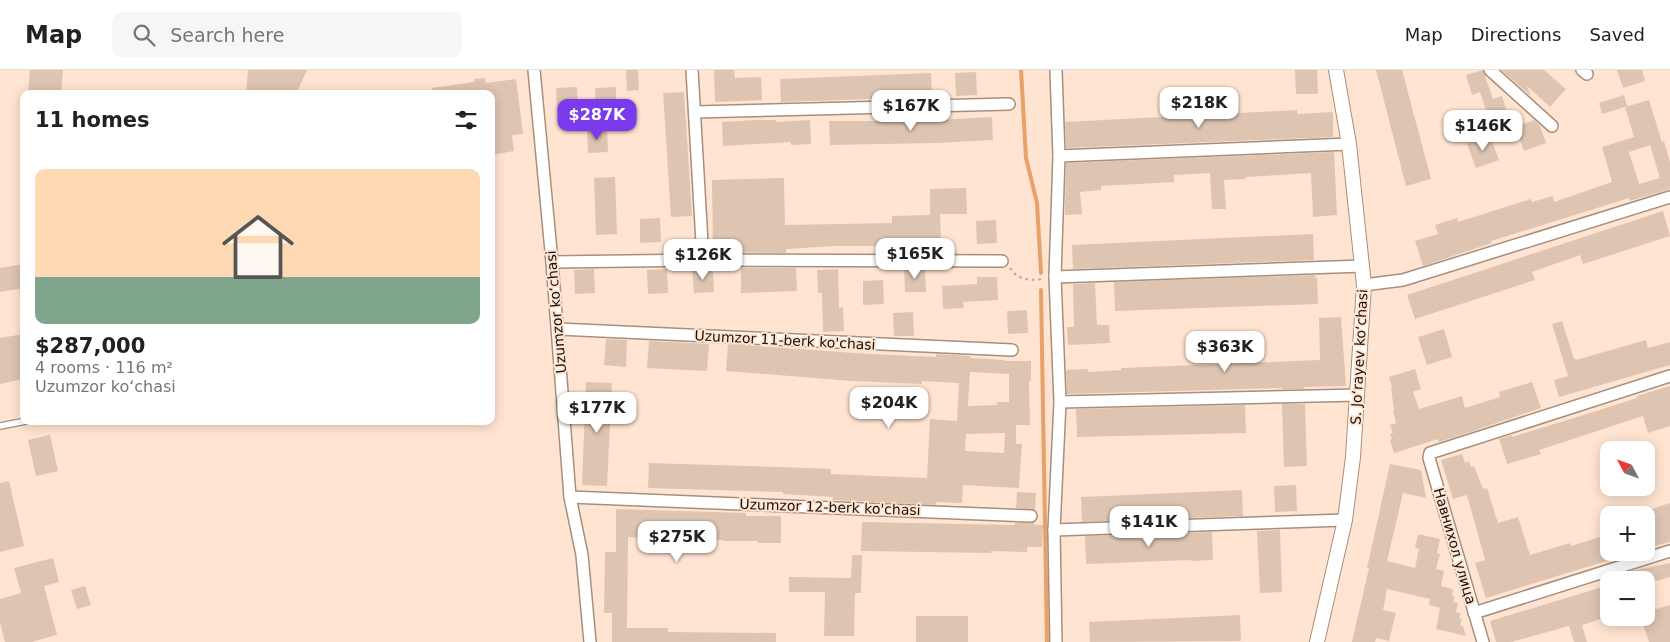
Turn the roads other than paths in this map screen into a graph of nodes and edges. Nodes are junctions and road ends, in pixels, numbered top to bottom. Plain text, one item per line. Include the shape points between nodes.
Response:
1 (534, 70) edge
2 (692, 70) edge
3 (1056, 70) edge
4 (1336, 70) edge
5 (1490, 70) edge
6 (1009, 104) dead end
7 (695, 112) junction
8 (1552, 126) dead end
9 (1349, 144) junction
10 (1059, 156) junction
11 (1670, 197) edge
12 (704, 260) junction
13 (1002, 261) road end
14 (552, 262) junction
15 (1363, 266) junction
16 (1055, 277) junction
17 (1364, 285) junction
18 (558, 329) junction
19 (1012, 350) dead end
20 (1670, 376) edge
21 (1358, 394) junction
22 (1060, 402) junction
23 (20, 422) edge
24 (0, 426) edge
25 (570, 496) junction
26 (1031, 516) dead end
27 (1345, 520) junction
28 (1054, 530) junction
29 (1670, 550) edge
30 (1474, 613) junction
31 (590, 642) edge
32 (1056, 642) edge
33 (1317, 642) edge
34 (1483, 642) edge

1 - 14 street, Uzumzor koʻchasi
2 - 7 street
3 - 10 street
4 - 9 street, S. Joʻrayev koʻchasi
5 - 8 street
6 - 7 street
7 - 12 street
9 - 10 street
9 - 15 street, S. Joʻrayev koʻchasi
10 - 16 street
11 - 17 street via 1402,280
12 - 13 street
12 - 14 street
14 - 18 street, Uzumzor koʻchasi
15 - 16 street
15 - 17 street, S. Joʻrayev koʻchasi
16 - 22 street
17 - 21 street, S. Joʻrayev koʻchasi
18 - 19 street, Uzumzor 11-berk ko'chasi
18 - 25 street, Uzumzor koʻchasi
20 - 30 street, Навнихол улица via 1432,451 1429,458
21 - 22 street
21 - 27 street, S. Joʻrayev koʻchasi
22 - 28 street
23 - 24 lane
25 - 26 street, Uzumzor 12-berk ko'chasi
25 - 31 street, Uzumzor koʻchasi via 582,555
27 - 28 street
27 - 33 street, S. Joʻrayev koʻchasi
28 - 32 street
29 - 30 street
30 - 34 street, Навнихол улица

